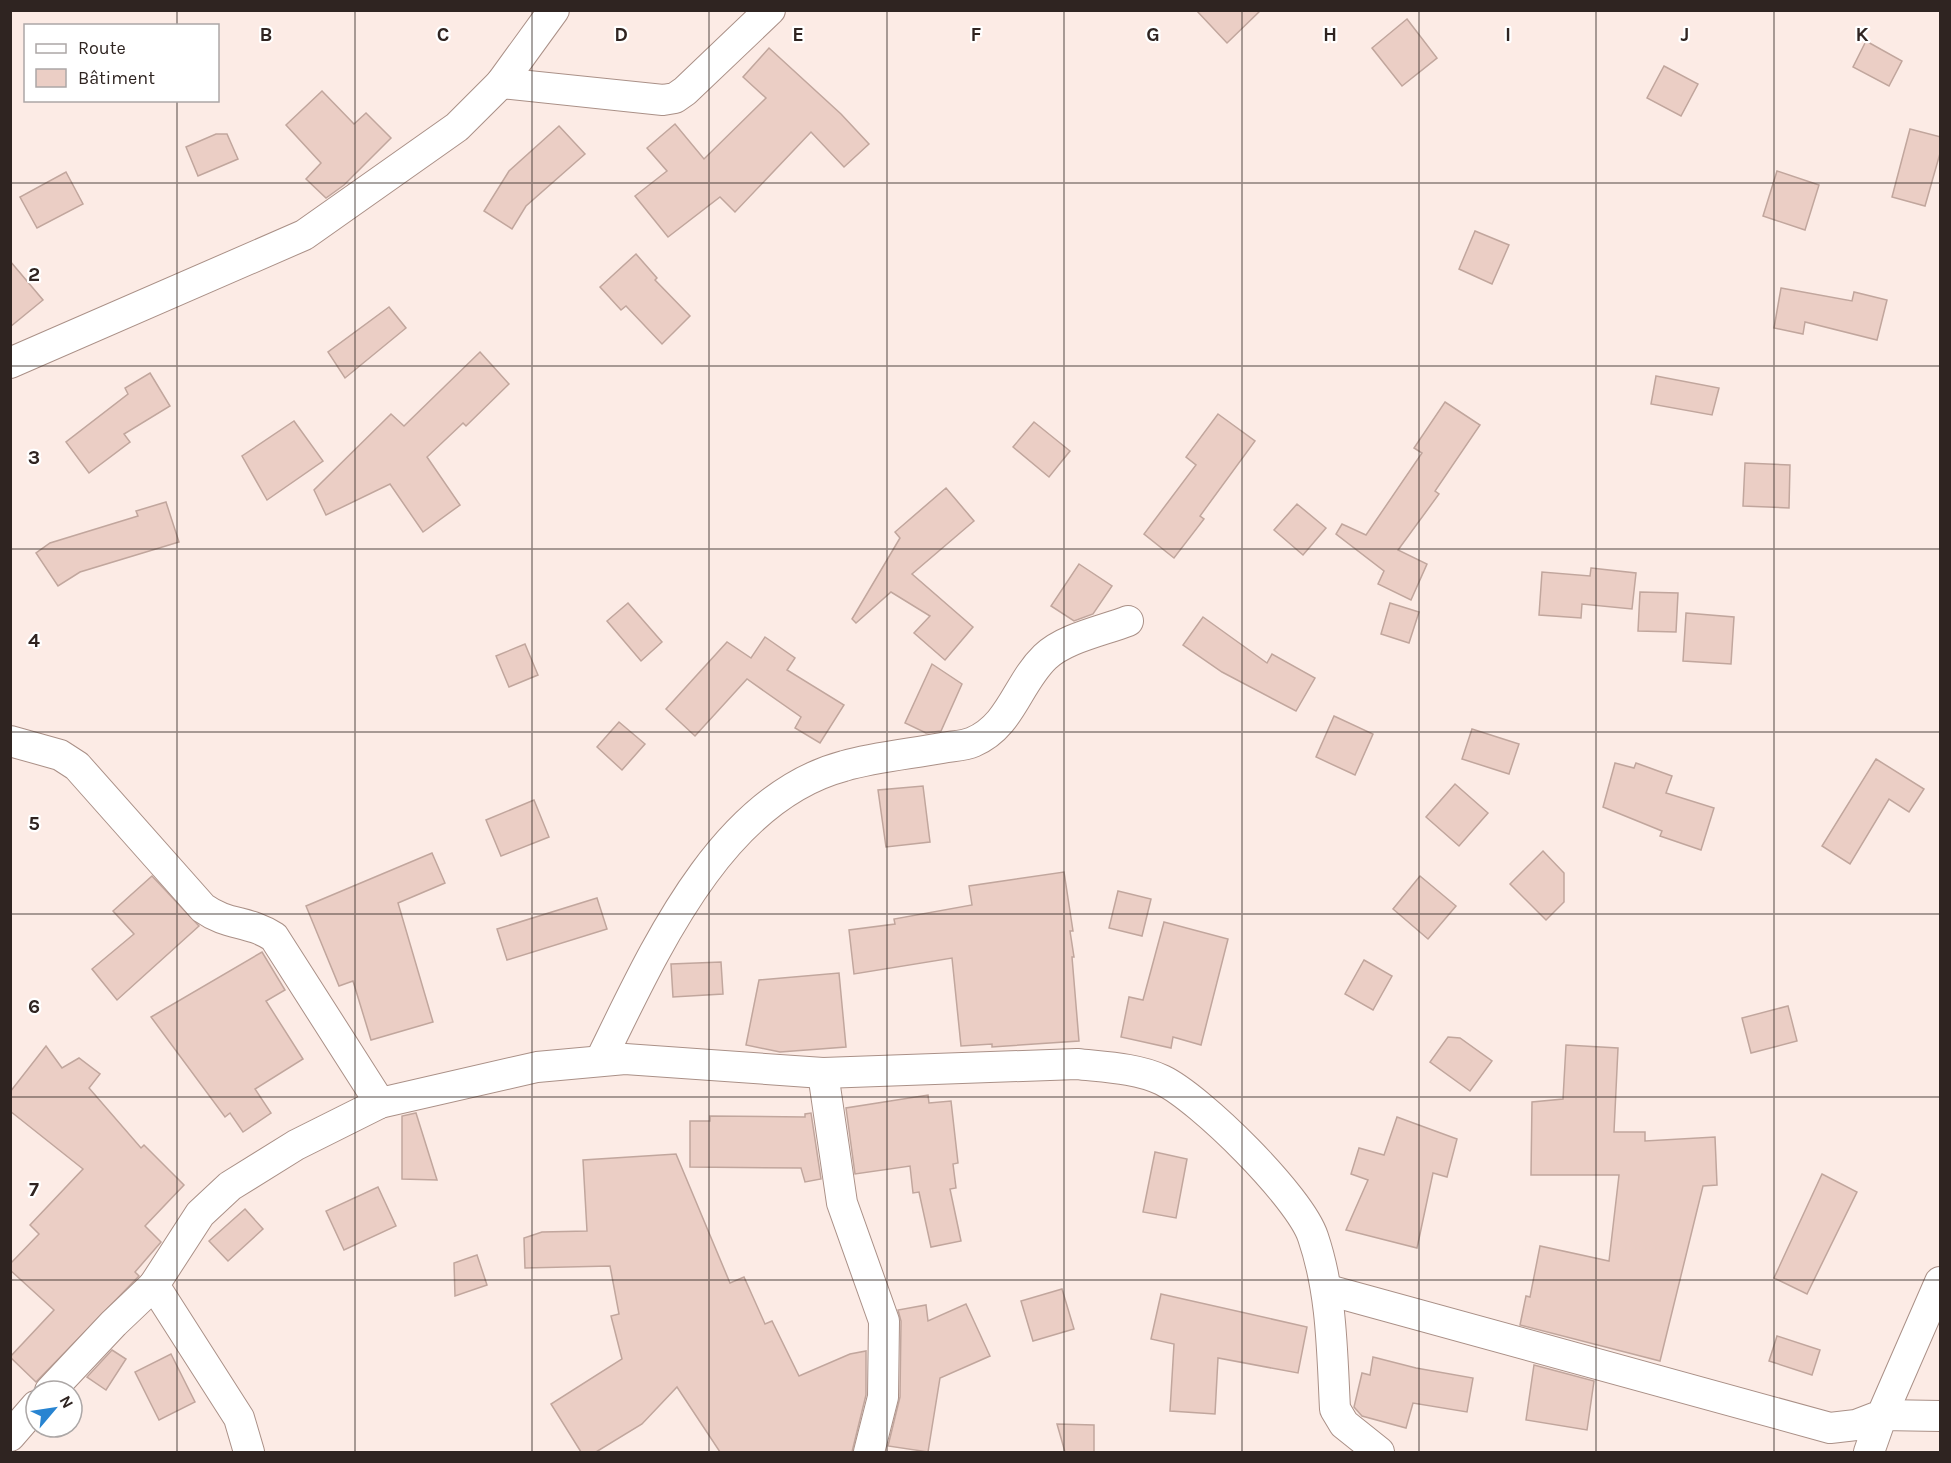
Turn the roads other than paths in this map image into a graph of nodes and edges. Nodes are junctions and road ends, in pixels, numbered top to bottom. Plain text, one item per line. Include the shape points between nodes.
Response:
1 (554, 10) edge
2 (770, 10) edge
3 (501, 83) junction
4 (10, 363) edge
5 (1128, 621) dead end
6 (10, 741) edge
7 (600, 1061) junction
8 (824, 1073) junction
9 (380, 1103) junction
10 (1941, 1282) edge
11 (154, 1285) junction
12 (1328, 1290) junction
13 (61, 1379) edge
14 (1882, 1415) junction
15 (1941, 1416) edge
16 (24, 1420) edge
17 (10, 1436) edge
18 (249, 1452) edge
19 (869, 1452) edge
20 (1379, 1452) edge
21 (1869, 1452) edge

1 - 3 street
2 - 3 street via 675,98 663,100
3 - 4 street via 457,127 304,235
5 - 7 street via 1047,654 1032,669 1006,715 992,731 972,742 843,766 797,783 748,821 688,895 657,947
6 - 9 street via 60,755 77,766 203,908 218,919 259,927 274,937
7 - 8 street via 625,1059
7 - 9 street via 537,1067
8 - 12 street via 1077,1064 1117,1068 1162,1080 1204,1108 1282,1189 1312,1235
8 - 19 street via 842,1203 884,1321 883,1397
9 - 11 street via 296,1144 230,1186 200,1214
10 - 14 street
11 - 13 street
11 - 18 street via 239,1418
12 - 14 street via 1830,1428 1856,1425
12 - 20 street via 1335,1409 1344,1424
14 - 15 street
14 - 21 street
16 - 17 street

